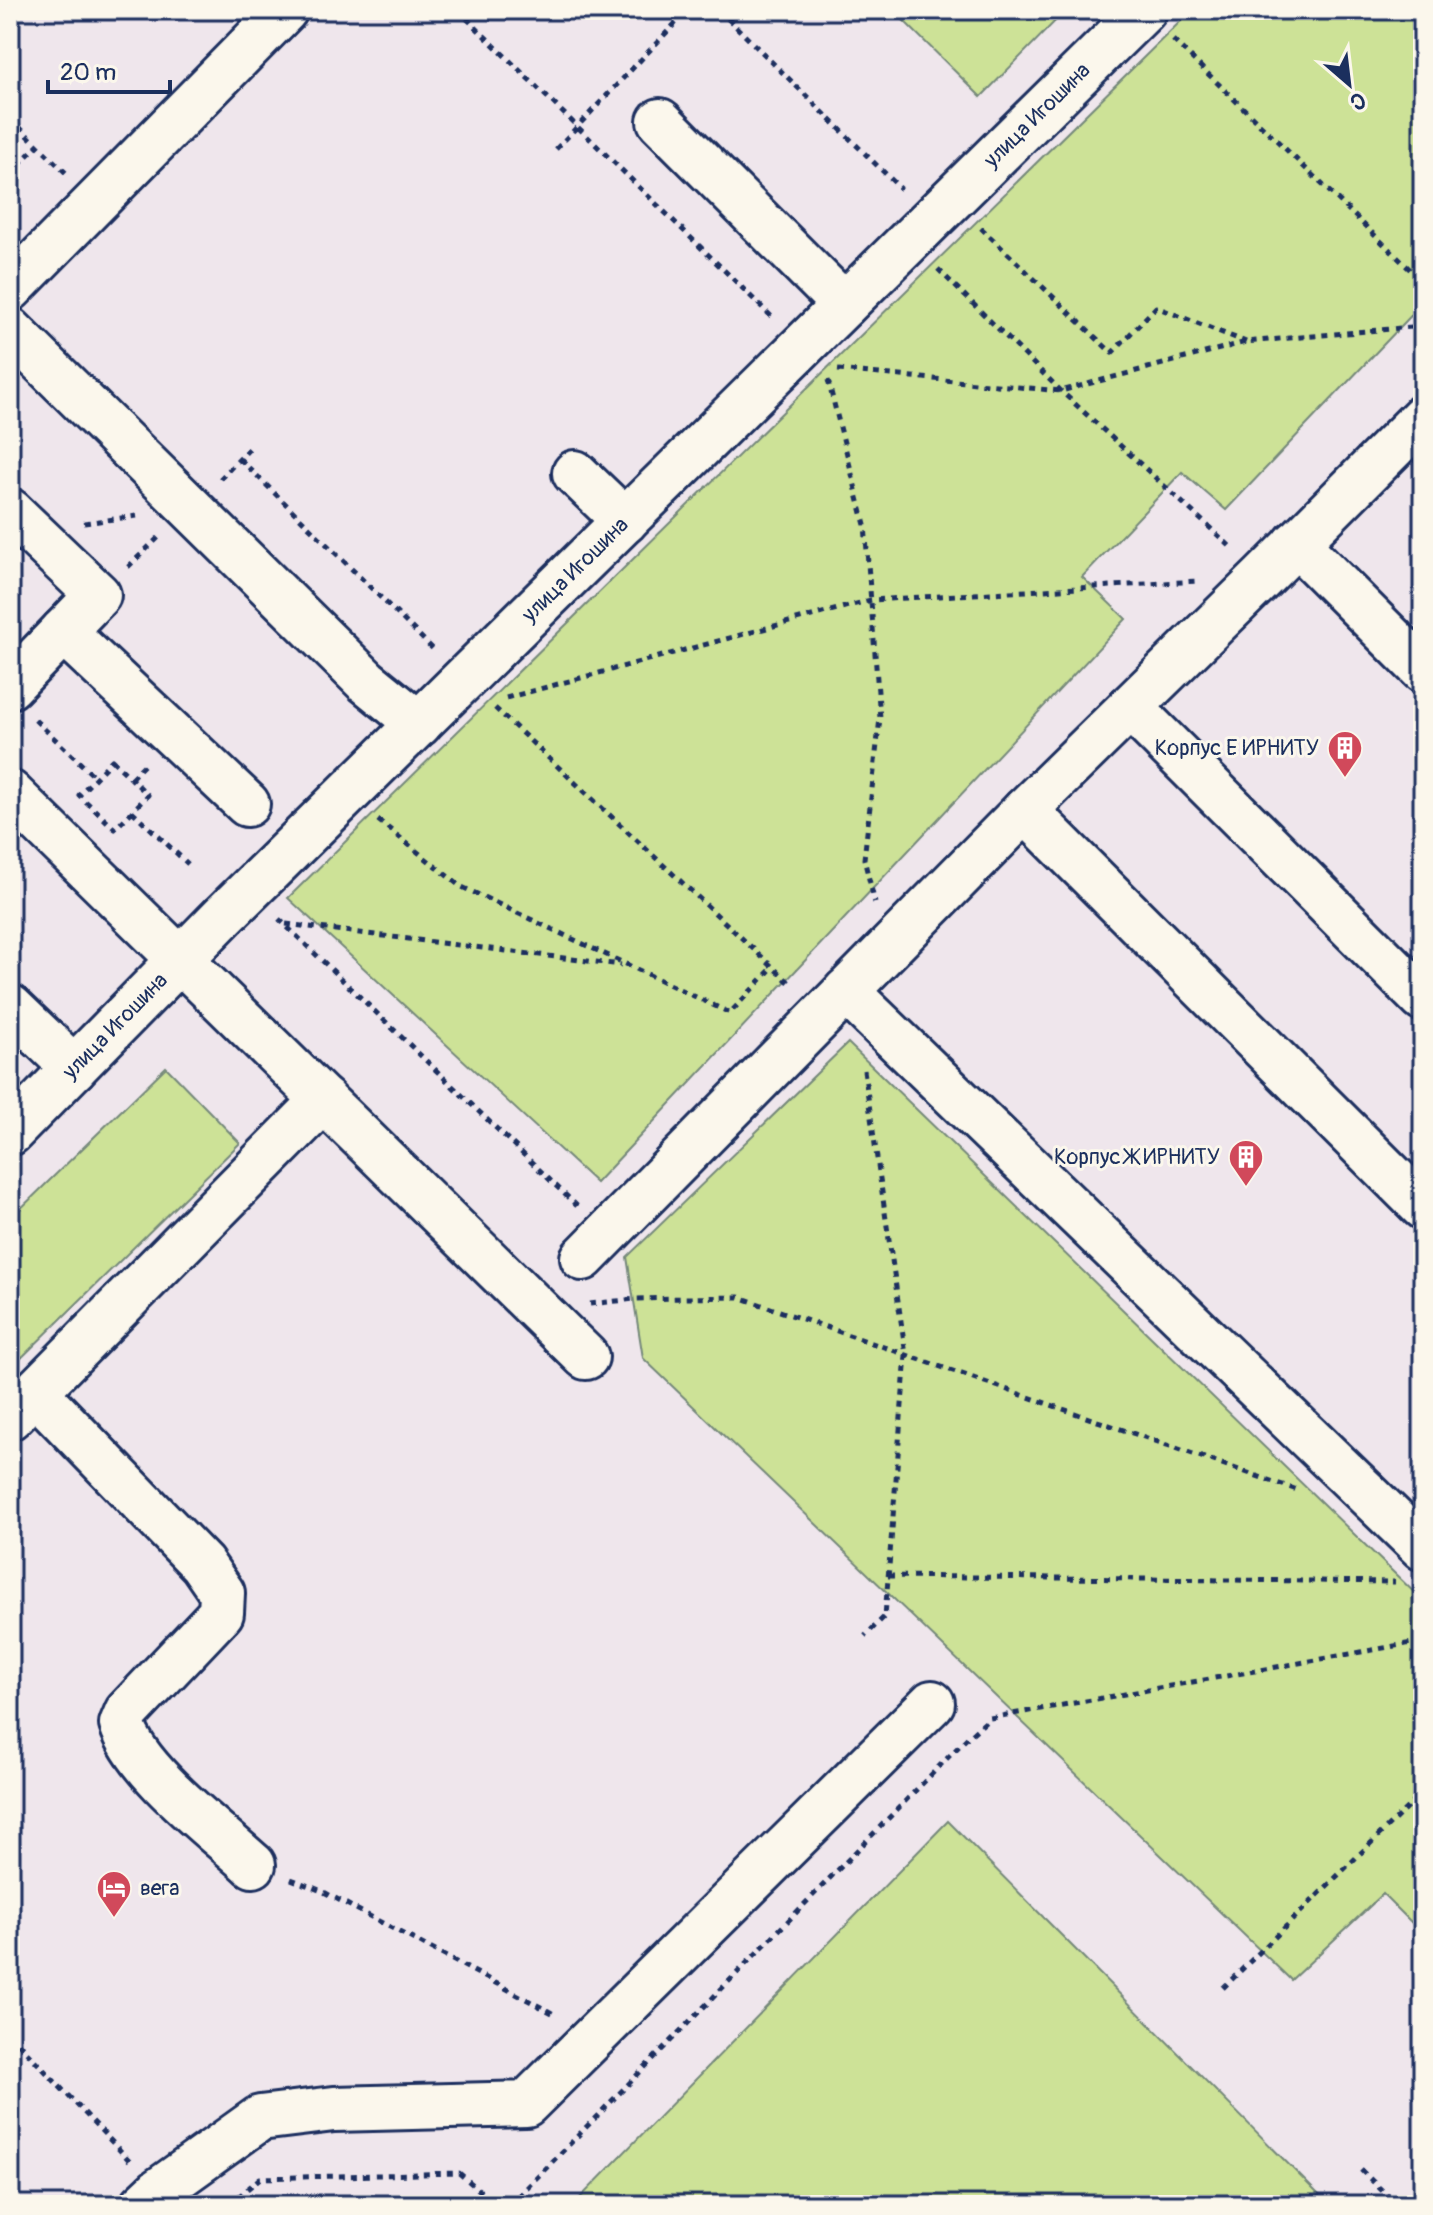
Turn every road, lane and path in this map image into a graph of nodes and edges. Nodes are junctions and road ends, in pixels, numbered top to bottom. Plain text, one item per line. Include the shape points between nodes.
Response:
1 (285, 10) edge
2 (458, 10) edge
3 (688, 10) edge
4 (719, 10) edge
5 (1149, 15) edge
6 (10, 118) edge
7 (660, 121) dead end
8 (578, 126) junction
9 (38, 145) junction
10 (556, 149) dead end
11 (61, 168) dead end
12 (10, 173) edge
13 (905, 192) dead end
14 (974, 220) dead end
15 (929, 260) dead end
16 (1423, 282) edge
17 (10, 289) edge
18 (844, 305) junction
19 (762, 308) dead end
20 (1423, 326) edge
21 (10, 330) edge
22 (1246, 342) junction
23 (1061, 391) junction
24 (1421, 422) edge
25 (240, 459) dead end
26 (575, 473) dead end
27 (190, 508) junction
28 (20, 520) edge
29 (625, 521) junction
30 (1296, 543) junction
31 (1263, 577) junction
32 (871, 600) junction
33 (63, 631) junction
34 (430, 646) dead end
35 (1423, 670) edge
36 (505, 698) dead end
37 (21, 702) edge
38 (489, 703) dead end
39 (1130, 707) junction
40 (419, 724) junction
41 (95, 777) junction
42 (10, 793) edge
43 (346, 794) junction
44 (247, 804) dead end
45 (1025, 810) junction
46 (132, 811) junction
47 (188, 864) dead end
48 (249, 890) junction
49 (876, 903) dead end
50 (285, 924) junction
51 (179, 960) junction
52 (629, 966) junction
53 (773, 967) junction
54 (846, 991) junction
55 (1423, 999) edge
56 (10, 1007) edge
57 (879, 1024) junction
58 (74, 1068) junction
59 (324, 1100) junction
60 (10, 1133) edge
61 (1423, 1207) edge
62 (595, 1246) joint
63 (585, 1304) dead end
64 (906, 1355) junction
65 (586, 1357) dead end
66 (23, 1405) edge
67 (1309, 1494) dead end
68 (1415, 1565) edge
69 (888, 1576) junction
70 (865, 1636) dead end
71 (1423, 1641) edge
72 (932, 1703) dead end
73 (1423, 1792) edge
74 (253, 1865) joint
75 (1223, 1988) dead end
76 (10, 2034) edge
77 (595, 2036) junction
78 (650, 2062) junction
79 (1361, 2170) dead end
80 (150, 2198) edge
81 (229, 2205) edge
82 (497, 2205) edge
83 (510, 2205) edge
84 (1397, 2205) edge

1 - 17 street
2 - 8 path
3 - 8 path
4 - 13 path
5 - 16 path
5 - 18 street, улица Игошина
6 - 9 path
7 - 18 street
8 - 10 path
8 - 19 path
9 - 11 path
9 - 12 path
14 - 22 path via 1112,353 1156,307
15 - 23 path
18 - 29 street, улица Игошина
20 - 22 path
21 - 27 street
22 - 23 path
23 - 31 path
23 - 32 path via 825,369 865,525
24 - 30 street
25 - 34 path
26 - 29 street
27 - 28 path
27 - 40 street via 366,681
28 - 33 street via 98,595
29 - 40 street, улица Игошина
30 - 31 street
30 - 35 street
31 - 32 path
31 - 39 street
32 - 36 path
32 - 49 path via 880,718 864,859
33 - 37 street
33 - 44 street
37 - 41 path
38 - 53 path
39 - 45 street
39 - 55 street
40 - 43 street, улица Игошина
41 - 46 path via 112,760 148,795
41 - 46 path via 79,795 115,829
42 - 51 street
43 - 48 street, улица Игошина
43 - 52 path via 460,886
45 - 54 street
45 - 61 street
46 - 47 path
48 - 50 path
48 - 51 street, улица Игошина
50 - 52 path
50 - 62 path
51 - 58 street, улица Игошина
51 - 59 street
52 - 53 path via 730,1013
53 - 54 path via 804,996
54 - 57 street
54 - 62 street
56 - 58 street
57 - 64 path via 860,1044
57 - 68 street
58 - 60 street, улица Игошина
59 - 65 street
59 - 66 street
63 - 64 path via 739,1297
64 - 67 path
64 - 69 path
66 - 74 street via 202,1564 222,1593 221,1613 127,1712 122,1724 155,1775
68 - 69 path
69 - 70 path via 885,1616
71 - 78 path via 990,1718
72 - 77 street
73 - 75 path
74 - 77 path via 322,1891
76 - 80 path
77 - 78 path
77 - 80 street via 526,2104 334,2109 260,2118
78 - 83 path
79 - 84 path
81 - 82 path via 260,2178 459,2173

